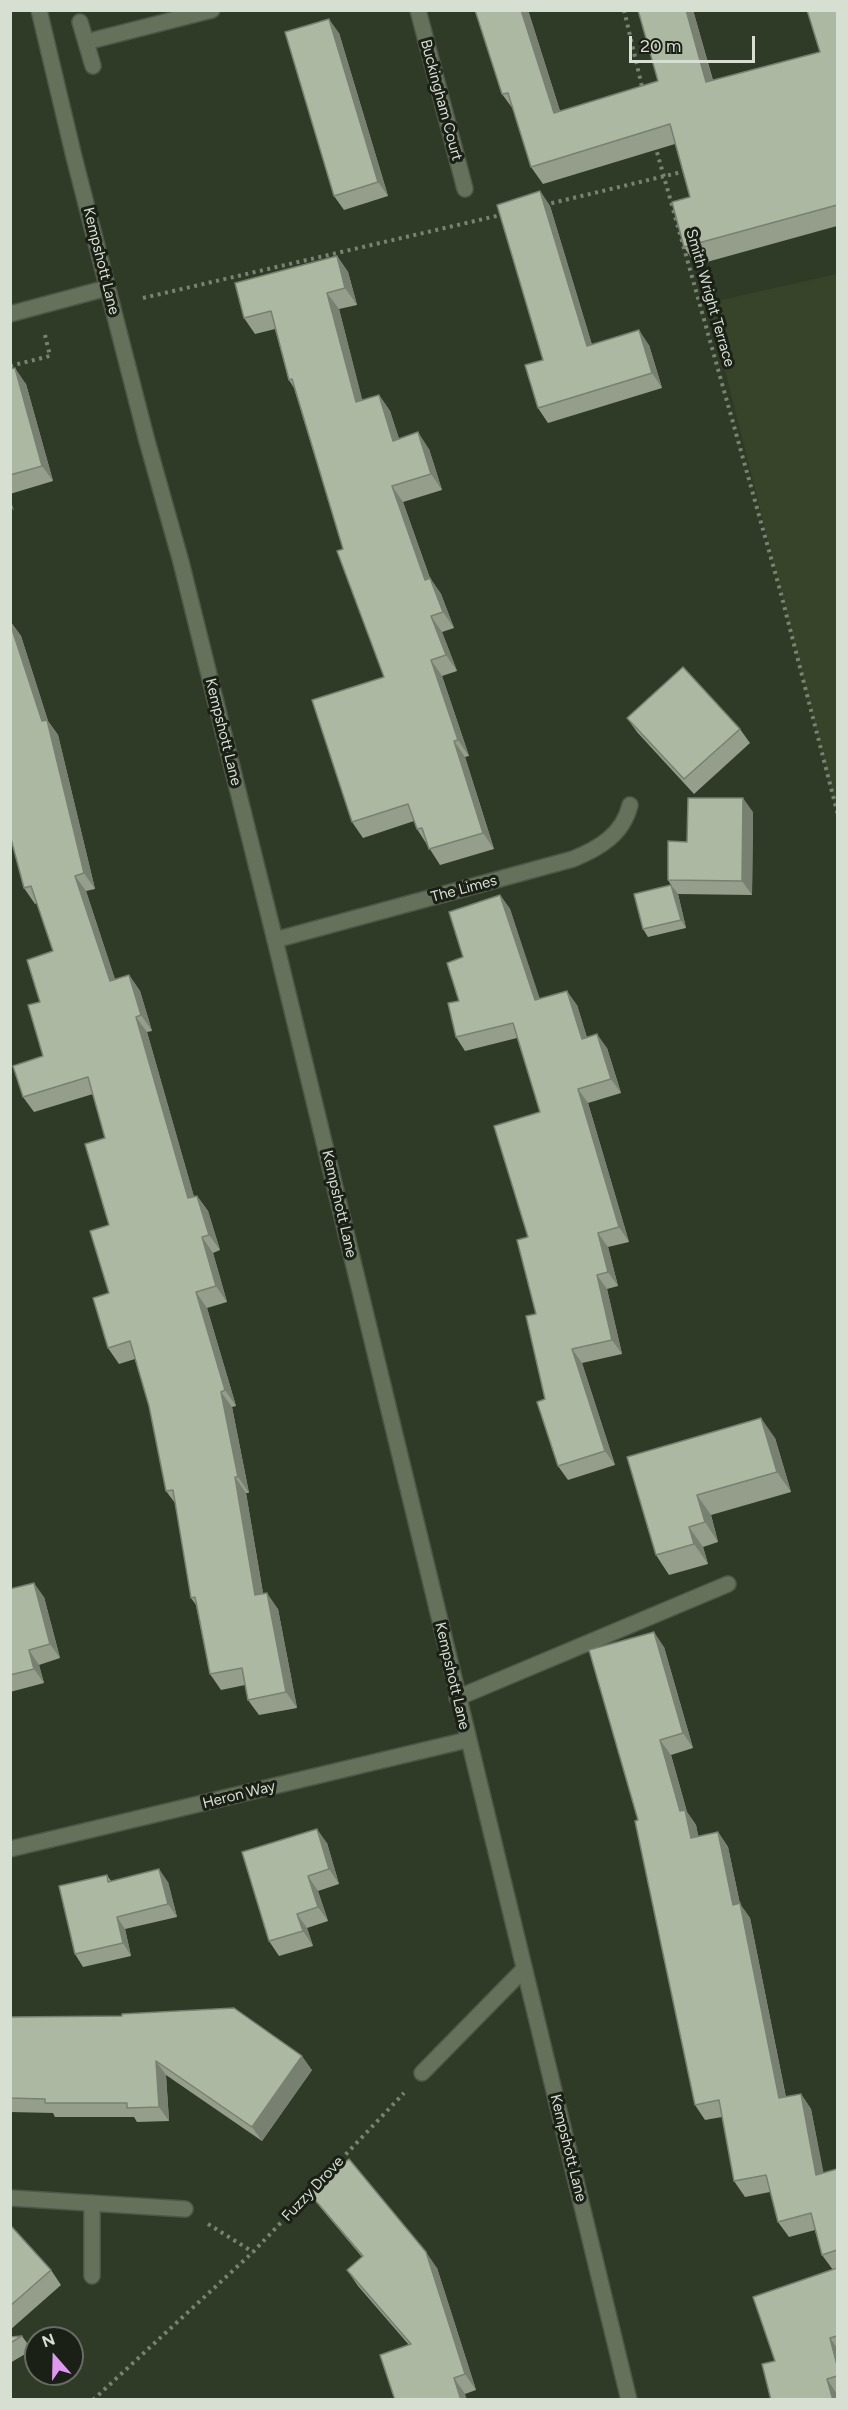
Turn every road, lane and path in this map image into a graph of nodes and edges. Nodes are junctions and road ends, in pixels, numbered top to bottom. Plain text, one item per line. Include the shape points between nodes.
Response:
1 (39, 10) edge
2 (212, 10) edge
3 (418, 10) edge
4 (624, 10) edge
5 (80, 22) dead end
6 (86, 42) junction
7 (93, 66) dead end
8 (645, 99) edge
9 (655, 143) edge
10 (698, 168) edge
11 (663, 176) junction
12 (465, 189) dead end
13 (540, 206) edge
14 (507, 214) edge
15 (107, 288) junction
16 (143, 298) dead end
17 (39, 307) junction
18 (10, 314) edge
19 (10, 366) edge
20 (630, 805) dead end
21 (837, 815) edge
22 (275, 940) junction
23 (728, 1584) dead end
24 (457, 1698) junction
25 (467, 1740) junction
26 (10, 1849) edge
27 (524, 1969) junction
28 (422, 2073) joint
29 (10, 2198) edge
30 (92, 2203) junction
31 (185, 2209) joint
32 (253, 2252) junction
33 (92, 2276) dead end
34 (93, 2400) edge
35 (629, 2400) edge

1 - 15 street, Kempshott Lane
2 - 6 street
3 - 12 street, Buckingham Court
4 - 8 path
5 - 6 street
6 - 7 street
9 - 11 path, Smith Wright Terrace
10 - 11 path
11 - 13 path
11 - 21 path, Smith Wright Terrace via 780,590
14 - 16 path
15 - 17 street
15 - 22 street, Kempshott Lane via 181,562
17 - 18 street
17 - 19 path via 50,356
20 - 22 street, The Limes via 618,830 597,848 573,859
22 - 24 street, Kempshott Lane
23 - 24 street
24 - 25 street, Kempshott Lane
25 - 26 street, Heron Way
25 - 27 street, Kempshott Lane
27 - 28 street
27 - 35 street, Kempshott Lane
28 - 32 path, Fuzzy Drove
29 - 30 street
30 - 31 street
30 - 33 street
31 - 32 path
32 - 34 path, Fuzzy Drove

